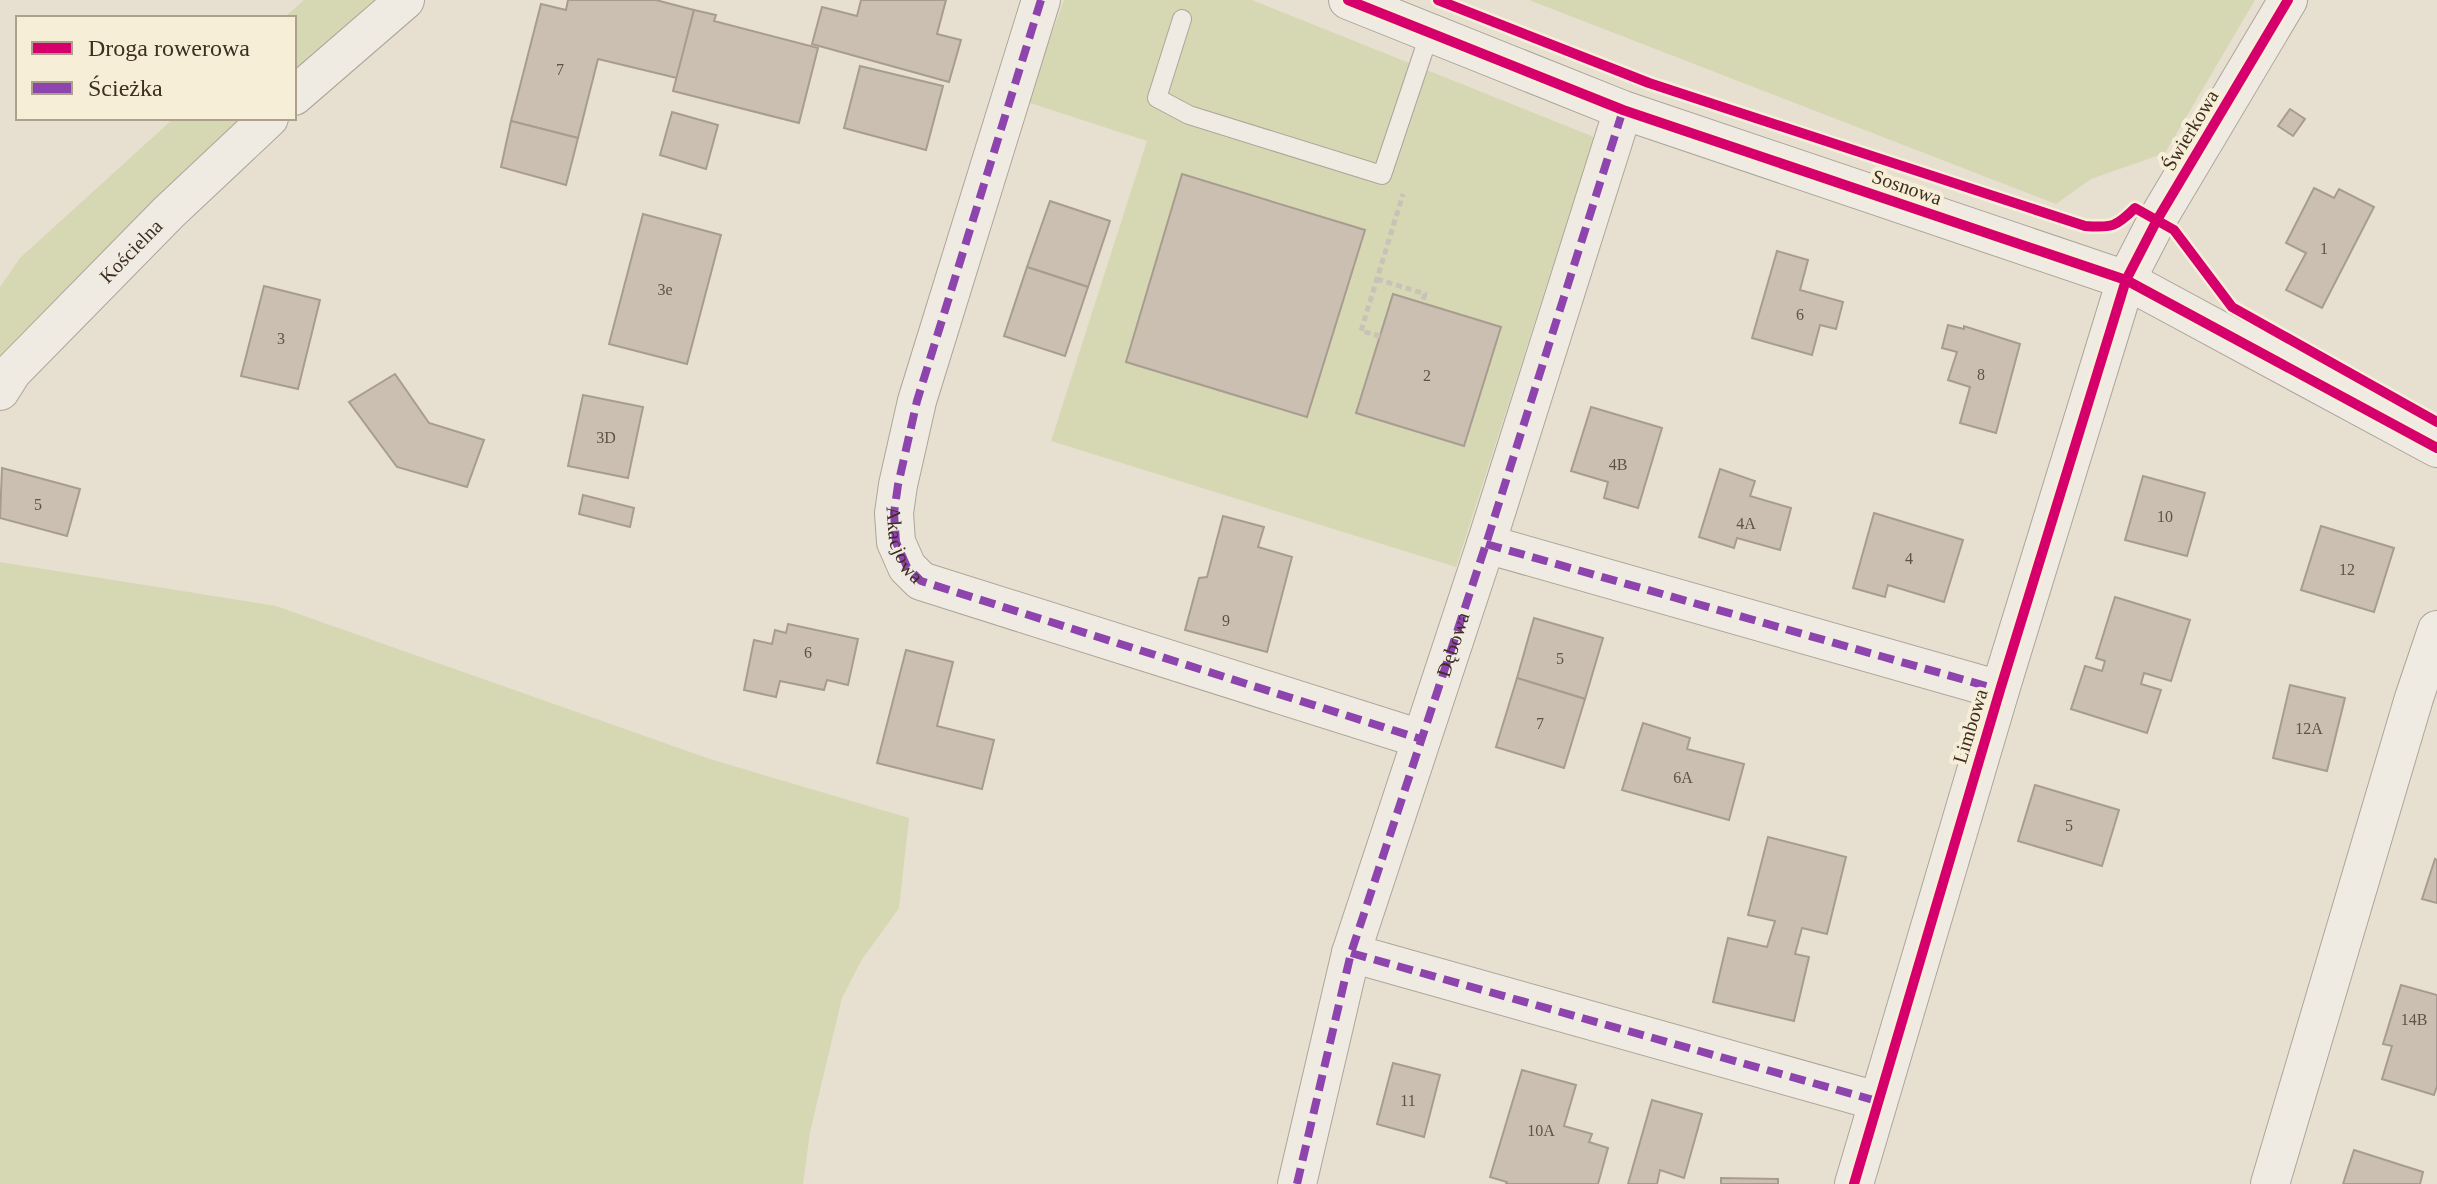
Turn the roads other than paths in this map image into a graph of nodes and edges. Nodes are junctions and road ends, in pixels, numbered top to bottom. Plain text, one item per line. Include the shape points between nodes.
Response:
1 (405, 0) edge
2 (1041, 0) edge
3 (1348, 0) edge
4 (2288, 0) edge
5 (1182, 19) dead end
6 (1430, 32) junction
7 (296, 94) edge
8 (1623, 110) junction
9 (267, 120) edge
10 (2126, 280) junction
11 (0, 391) edge
12 (2437, 448) edge
13 (1486, 544) junction
14 (2437, 630) edge
15 (2000, 690) junction
16 (1421, 739) junction
17 (1351, 953) junction
18 (1877, 1101) junction
19 (1297, 1184) edge
20 (1854, 1184) edge
21 (2270, 1184) edge

1 - 7 street
2 - 16 street, Akacjowa via 917,401 894,513 896,542 907,567 921,581
3 - 6 street, Sosnowa
4 - 10 street, Świerkowa
5 - 6 lane via 1157,98 1189,115 1382,175
6 - 8 street, Sosnowa
8 - 10 street, Sosnowa
8 - 13 street, Dębowa
9 - 11 street, Kościelna via 168,213 12,372
10 - 12 street, Sosnowa
10 - 15 street, Limbowa
13 - 15 street, Limbowa
13 - 16 street, Dębowa
14 - 21 street
15 - 18 street, Limbowa
16 - 17 street, Dębowa
17 - 18 street
17 - 19 street, Dębowa
18 - 20 street, Limbowa

